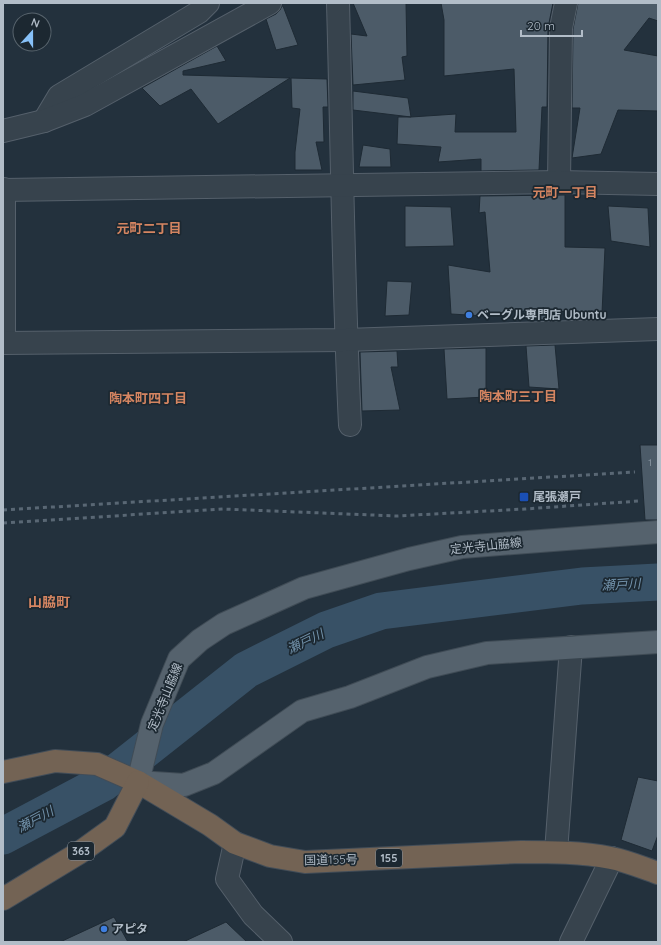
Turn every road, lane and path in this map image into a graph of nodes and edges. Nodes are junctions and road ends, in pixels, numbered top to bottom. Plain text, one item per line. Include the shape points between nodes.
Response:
1 (208, 3) edge
2 (270, 3) edge
3 (338, 3) edge
4 (566, 3) edge
5 (44, 121) junction
6 (3, 131) edge
7 (558, 182) junction
8 (658, 184) edge
9 (344, 185) junction
10 (4, 190) edge
11 (658, 329) edge
12 (346, 340) junction
13 (4, 343) edge
14 (350, 425) dead end
15 (658, 532) edge
16 (658, 642) edge
17 (571, 647) junction
18 (3, 772) edge
19 (138, 782) junction
20 (235, 842) junction
21 (556, 852) junction
22 (612, 858) junction
23 (658, 873) edge
24 (3, 899) edge
25 (281, 942) edge
26 (571, 942) edge

1 - 5 street via 199,12 60,96
2 - 5 street via 85,105
3 - 9 street
4 - 7 street via 561,28
5 - 6 street
7 - 8 street
7 - 9 street
9 - 10 street
9 - 12 street
10 - 13 street
11 - 12 street
12 - 13 street
12 - 14 street
15 - 19 main road, 定光寺山脇線 via 462,547 304,588 224,624 200,640 179,659 152,724
16 - 17 main road
17 - 19 main road via 487,653 427,667 350,697 302,711 214,773 184,785
17 - 21 street
18 - 19 highway, 国道155号 / 155 via 55,762 97,764
19 - 20 highway, 国道155号 / 155
19 - 24 highway, 363 via 115,827 79,853
20 - 21 highway, 国道155号 / 155 via 270,856 305,862
20 - 25 street via 227,879 253,915
21 - 22 highway, 国道155号 / 155
22 - 23 highway, 国道155号 / 155
22 - 26 street

